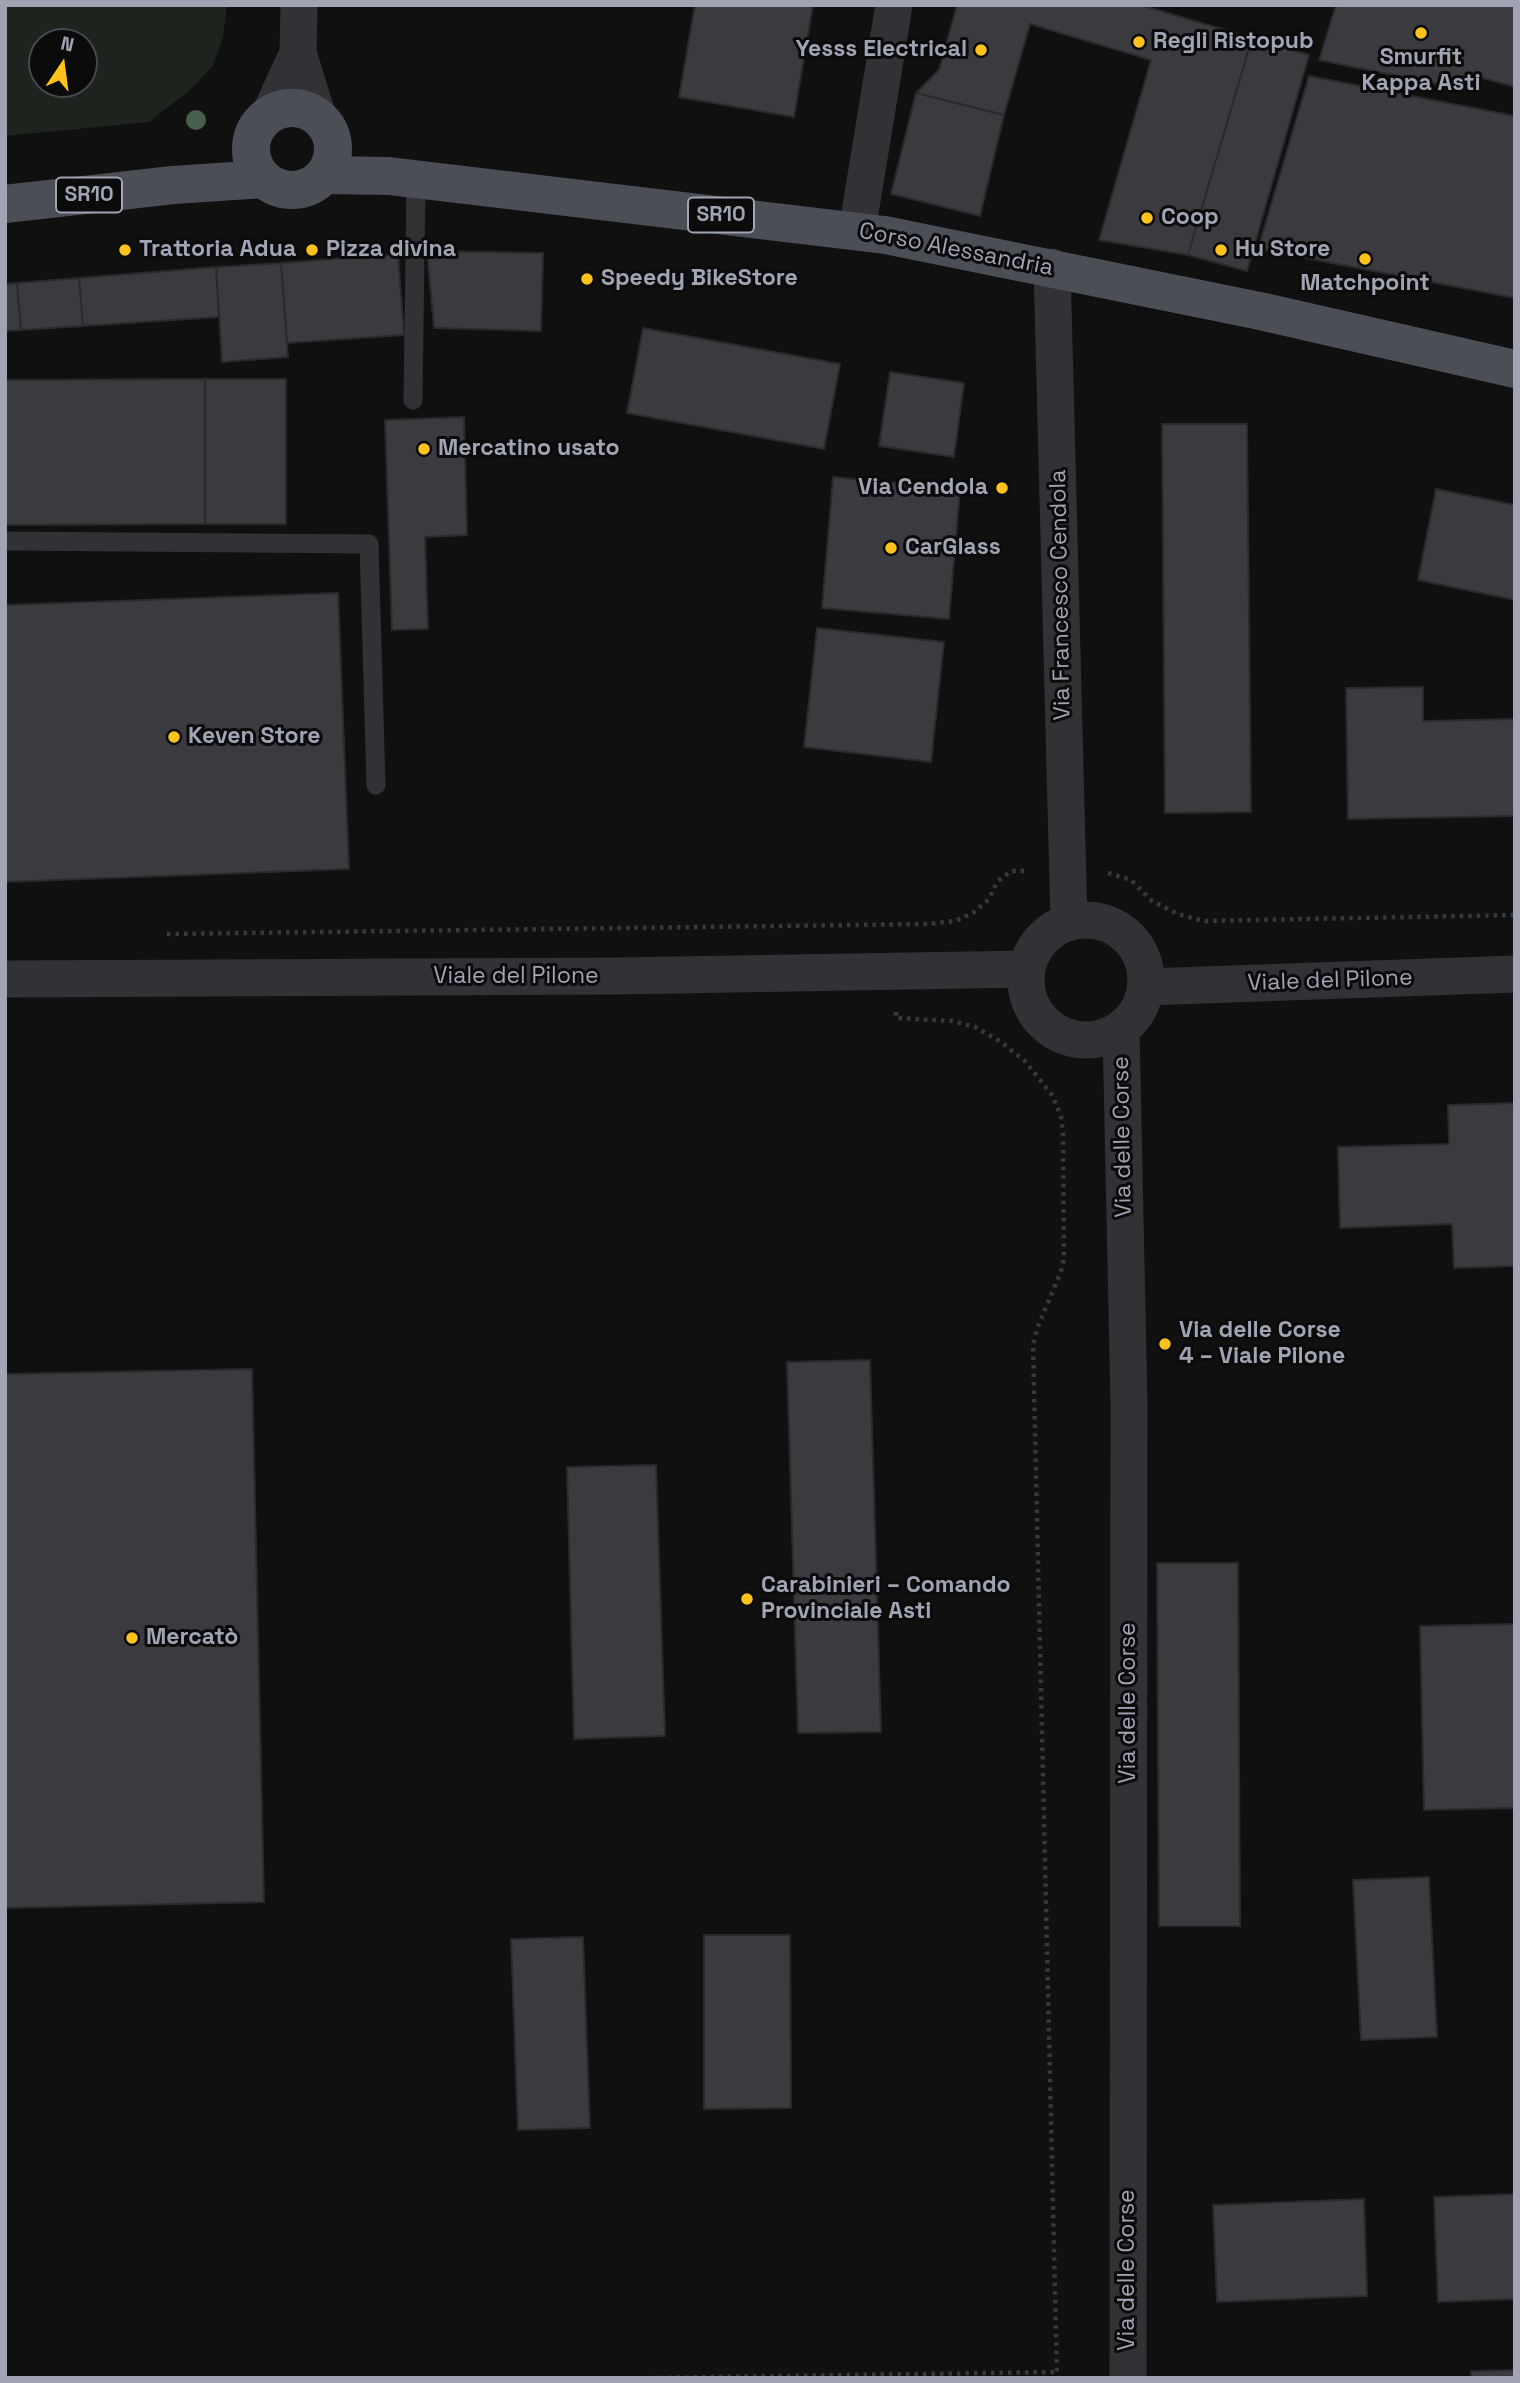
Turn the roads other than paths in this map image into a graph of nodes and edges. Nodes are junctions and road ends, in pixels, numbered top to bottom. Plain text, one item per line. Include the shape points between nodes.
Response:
1 (299, 5) edge
2 (894, 5) edge
3 (298, 53) junction
4 (262, 123) junction
5 (325, 127) junction
6 (324, 175) junction
7 (264, 179) junction
8 (402, 179) junction
9 (173, 185) junction
10 (5, 204) edge
11 (857, 231) junction
12 (1052, 267) junction
13 (1515, 369) edge
14 (414, 400) dead end
15 (5, 541) edge
16 (376, 785) dead end
17 (1069, 922) junction
18 (1026, 969) junction
19 (1515, 975) edge
20 (5, 979) edge
21 (1146, 987) junction
22 (1121, 1029) junction
23 (1128, 2378) edge

1 - 3 street
2 - 11 street
3 - 4 street
3 - 5 street
4 - 5 main road, Corso Alessandria / SR10 via 281,109 293,107 306,110
4 - 7 main road via 250,144 256,169
4 - 9 main road, Corso Alessandria / SR10
5 - 6 main road via 334,151
5 - 8 main road, Corso Alessandria / SR10
6 - 7 main road, Corso Alessandria / SR10 via 302,189 288,190
6 - 8 main road, Corso Alessandria / SR10
7 - 9 main road, Corso Alessandria / SR10
8 - 11 main road, Corso Alessandria / SR10
8 - 14 lane
9 - 10 main road, Corso Alessandria / SR10
11 - 12 main road, Corso Alessandria / SR10
12 - 13 main road, Corso Alessandria / SR10
12 - 17 street, Via Francesco Cendola
15 - 16 lane via 369,544
17 - 18 street via 1041,940
17 - 21 street via 1108,924 1125,935 1138,950
18 - 20 street, Viale del Pilone
18 - 22 street via 1032,1010 1062,1037 1082,1041
19 - 21 street, Viale del Pilone
21 - 22 street via 1142,1003
22 - 23 street, Via delle Corse via 1129,1405

